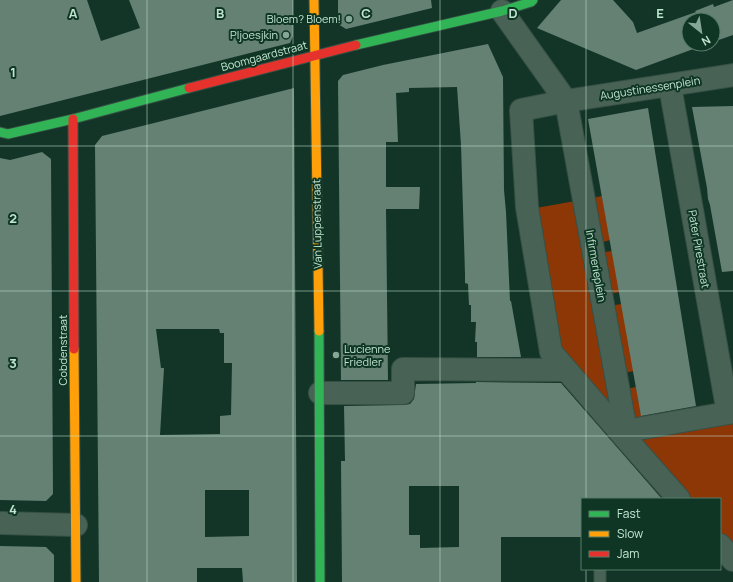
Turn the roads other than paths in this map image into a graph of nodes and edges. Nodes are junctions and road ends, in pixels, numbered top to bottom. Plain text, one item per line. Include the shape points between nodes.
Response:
1 (314, 0) edge
2 (533, 0) edge
3 (502, 11) junction
4 (315, 55) junction
5 (733, 75) edge
6 (670, 86) junction
7 (566, 101) junction
8 (73, 119) junction
9 (0, 132) edge
10 (566, 370) junction
11 (320, 393) junction
12 (731, 412) edge
13 (623, 431) junction
14 (678, 498) edge
15 (0, 523) edge
16 (76, 525) junction
17 (721, 546) edge
18 (733, 560) edge
19 (600, 570) edge
20 (76, 582) edge
21 (320, 582) edge
22 (600, 582) edge

1 - 4 street, Van Luppenstraat
2 - 3 street, Boomgaardstraat
3 - 4 street, Boomgaardstraat
3 - 7 street, Infirmerieplein
4 - 8 street, Boomgaardstraat
4 - 11 street, Van Luppenstraat
5 - 6 street, Augustinessenplein
6 - 7 street, Augustinessenplein
6 - 12 street, Pater Pirestraat
7 - 10 street via 521,110 527,207 551,352
7 - 13 street, Infirmerieplein
8 - 9 street, Boomgaardstraat via 8,134
8 - 16 street, Cobdenstraat
10 - 11 street via 403,369 403,393
10 - 13 street
11 - 21 street, Van Luppenstraat
12 - 13 street, Pater Pirestraat
13 - 14 street
15 - 16 street
16 - 20 street, Cobdenstraat
17 - 18 street
19 - 22 lane

